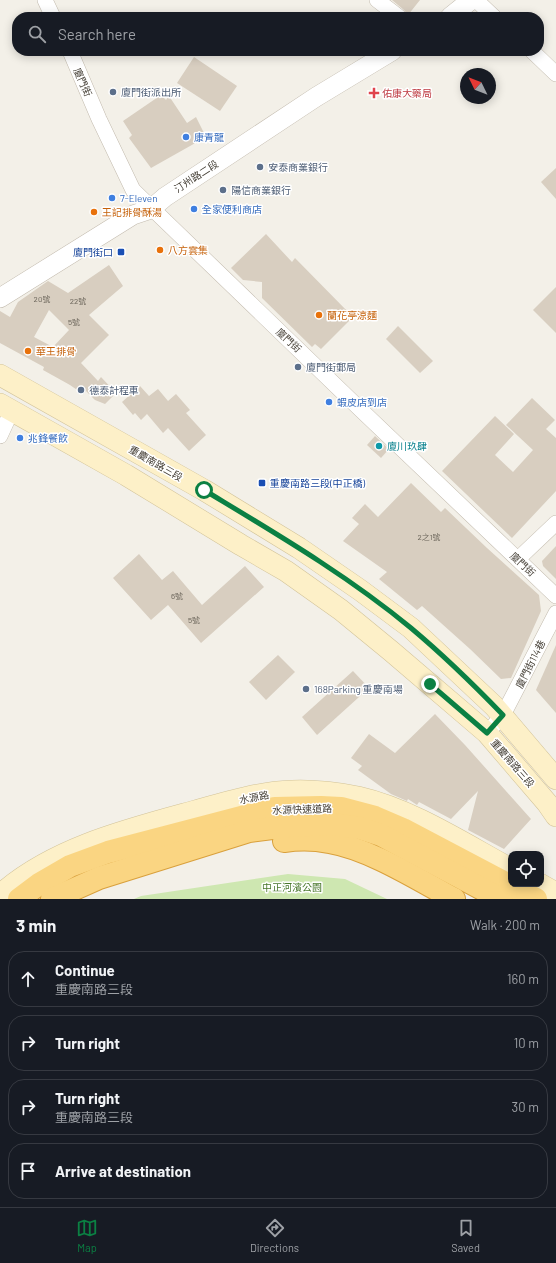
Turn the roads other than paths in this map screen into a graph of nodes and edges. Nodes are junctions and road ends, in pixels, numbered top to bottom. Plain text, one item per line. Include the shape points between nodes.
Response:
1 (45, 0) edge
2 (377, 0) edge
3 (471, 0) edge
4 (476, 0) edge
5 (51, 12) edge
6 (393, 12) edge
7 (456, 12) edge
8 (489, 12) edge
9 (72, 56) edge
10 (384, 56) edge
11 (537, 56) edge
12 (556, 74) edge
13 (152, 209) junction
14 (0, 298) edge
15 (0, 375) edge
16 (6, 407) edge
17 (0, 436) edge
18 (556, 523) edge
19 (518, 559) junction
20 (556, 596) edge
21 (556, 613) edge
22 (503, 715) junction
23 (487, 733) junction
24 (556, 779) edge
25 (552, 810) edge
26 (136, 866) junction
27 (508, 866) edge
28 (556, 893) edge
29 (536, 894) edge
30 (0, 895) edge
31 (19, 899) edge
32 (52, 899) edge
33 (454, 899) edge
34 (501, 899) edge

1 - 5 street
2 - 6 street
3 - 7 street
4 - 8 street
9 - 13 street, 廈門街 via 133,190
10 - 13 street, 汀州路二段 via 316,97 164,197
11 - 12 street
13 - 14 street, 汀州路二段 via 133,215
13 - 19 street, 廈門街
15 - 22 main road, 重慶南路三段 via 178,475 305,552 411,628
16 - 17 street
16 - 23 main road, 重慶南路三段 via 286,571 357,623
18 - 19 street
19 - 20 street, 廈門街
21 - 22 street, 廈門街114巷
22 - 23 street, 廈門街114巷
22 - 24 main road, 重慶南路三段
23 - 25 main road, 重慶南路三段
26 - 32 highway, 水源快速道路 via 99,878
26 - 33 highway via 266,842 301,839 330,842 367,854
26 - 34 highway, 水源快速道路 via 249,831 332,824 360,828 381,835
27 - 30 main road, 水源路 via 416,818 381,803 319,791 292,791 243,798 144,825 88,844 32,872
28 - 29 main road
29 - 31 highway, 水源快速道路 via 403,829 368,815 341,808 321,807 275,808 108,852 70,866

